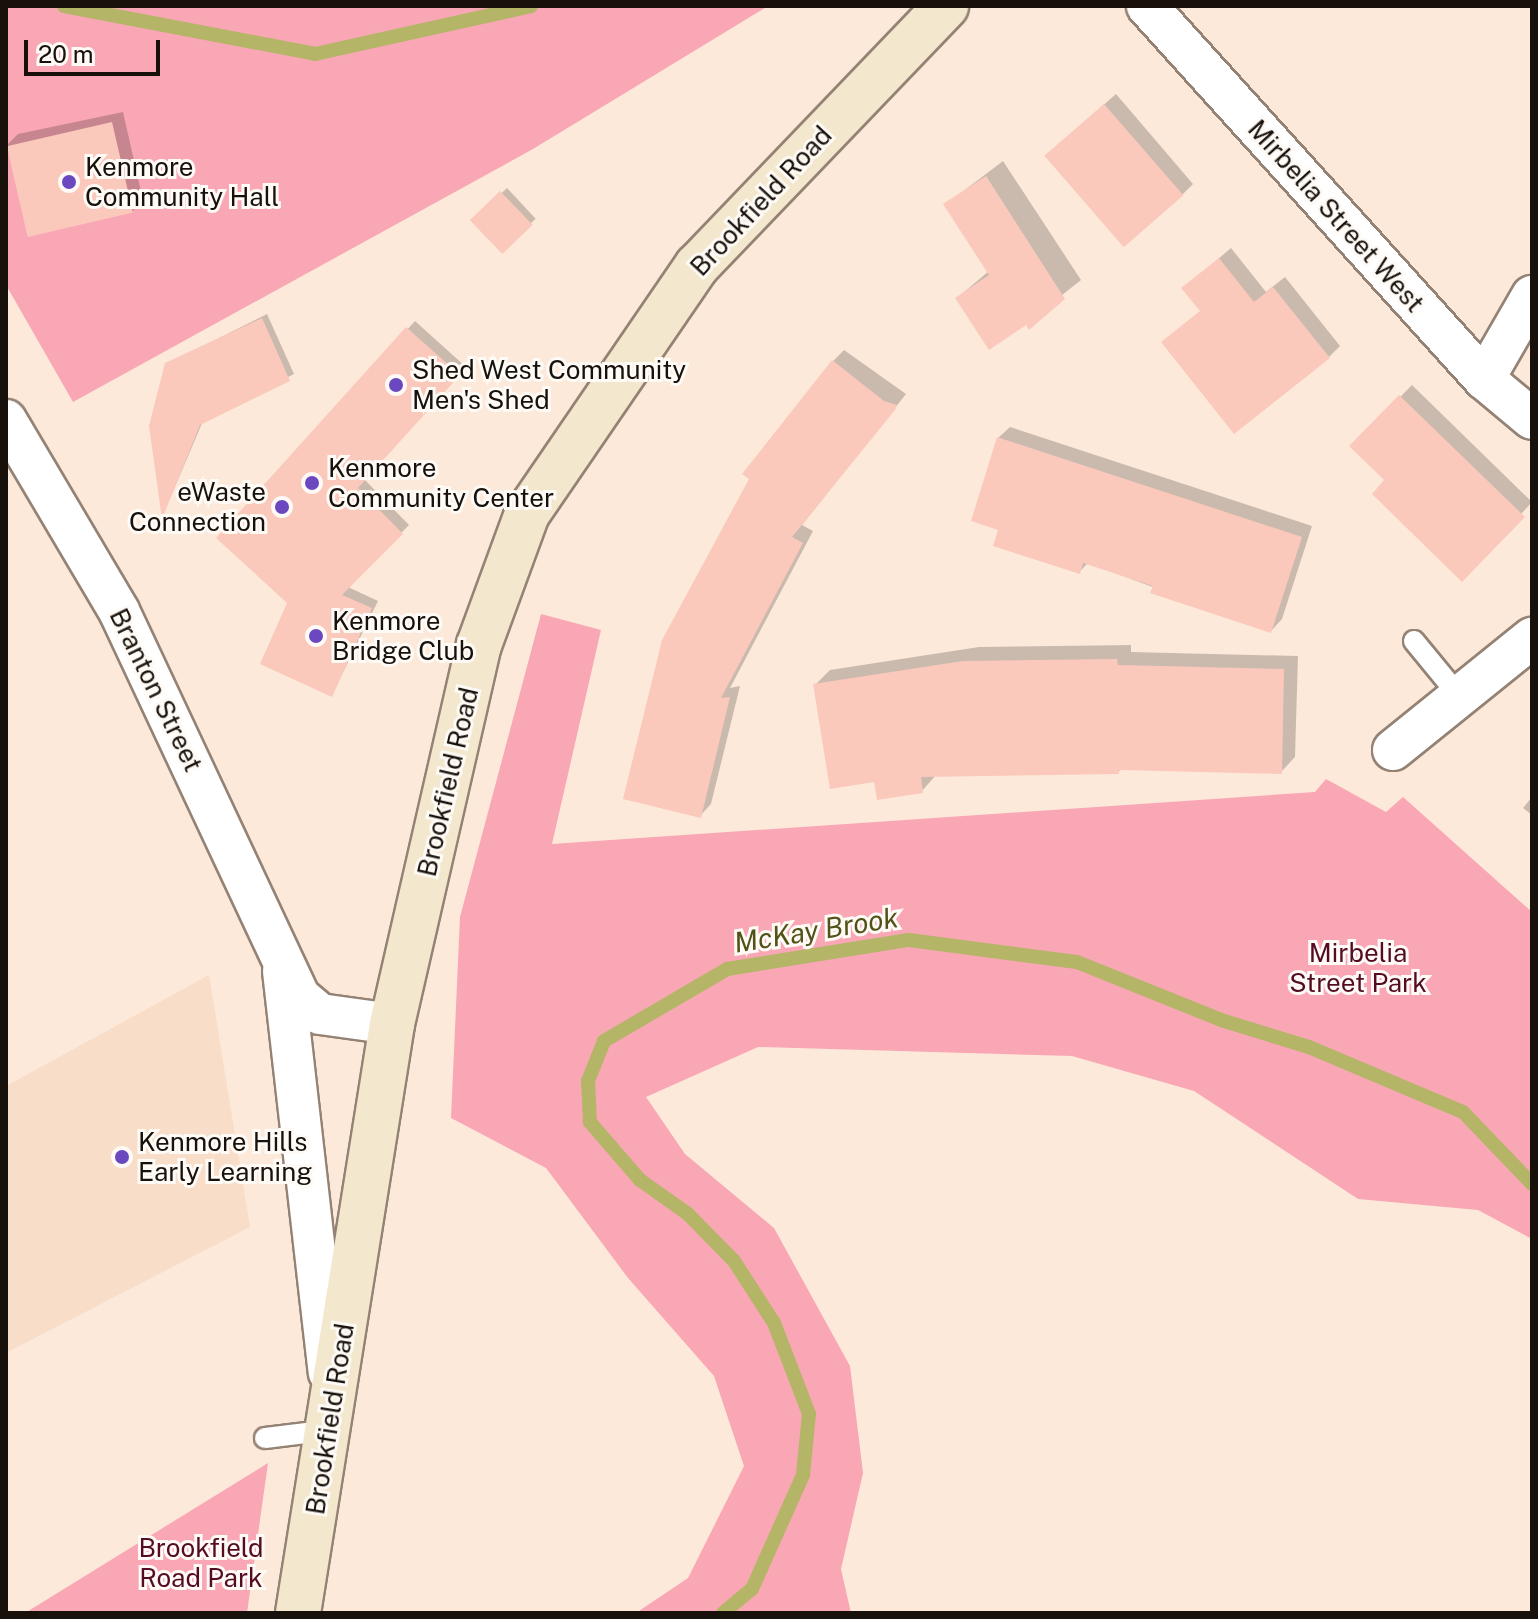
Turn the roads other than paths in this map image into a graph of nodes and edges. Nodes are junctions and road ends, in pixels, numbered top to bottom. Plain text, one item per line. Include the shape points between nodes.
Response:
1 (946, 6) edge
2 (1147, 6) edge
3 (1532, 296) edge
4 (1484, 379) junction
5 (1532, 419) edge
6 (6, 420) edge
7 (1532, 638) edge
8 (1414, 641) dead end
9 (1460, 697) junction
10 (1393, 750) dead end
11 (283, 971) junction
12 (392, 1024) junction
13 (332, 1417) junction
14 (265, 1438) dead end
15 (298, 1613) edge

1 - 12 main road, Brookfield Road via 697,266 527,514 479,645
2 - 4 street, Mirbelia Street West
3 - 4 street
4 - 5 street, Mirbelia Street West
6 - 11 street, Branton Street via 119,611
7 - 9 street
8 - 9 lane
9 - 10 street
11 - 12 street, Branton Street via 300,997 320,1014
11 - 13 street, Branton Street
12 - 13 main road, Brookfield Road
13 - 14 lane
13 - 15 main road, Brookfield Road

